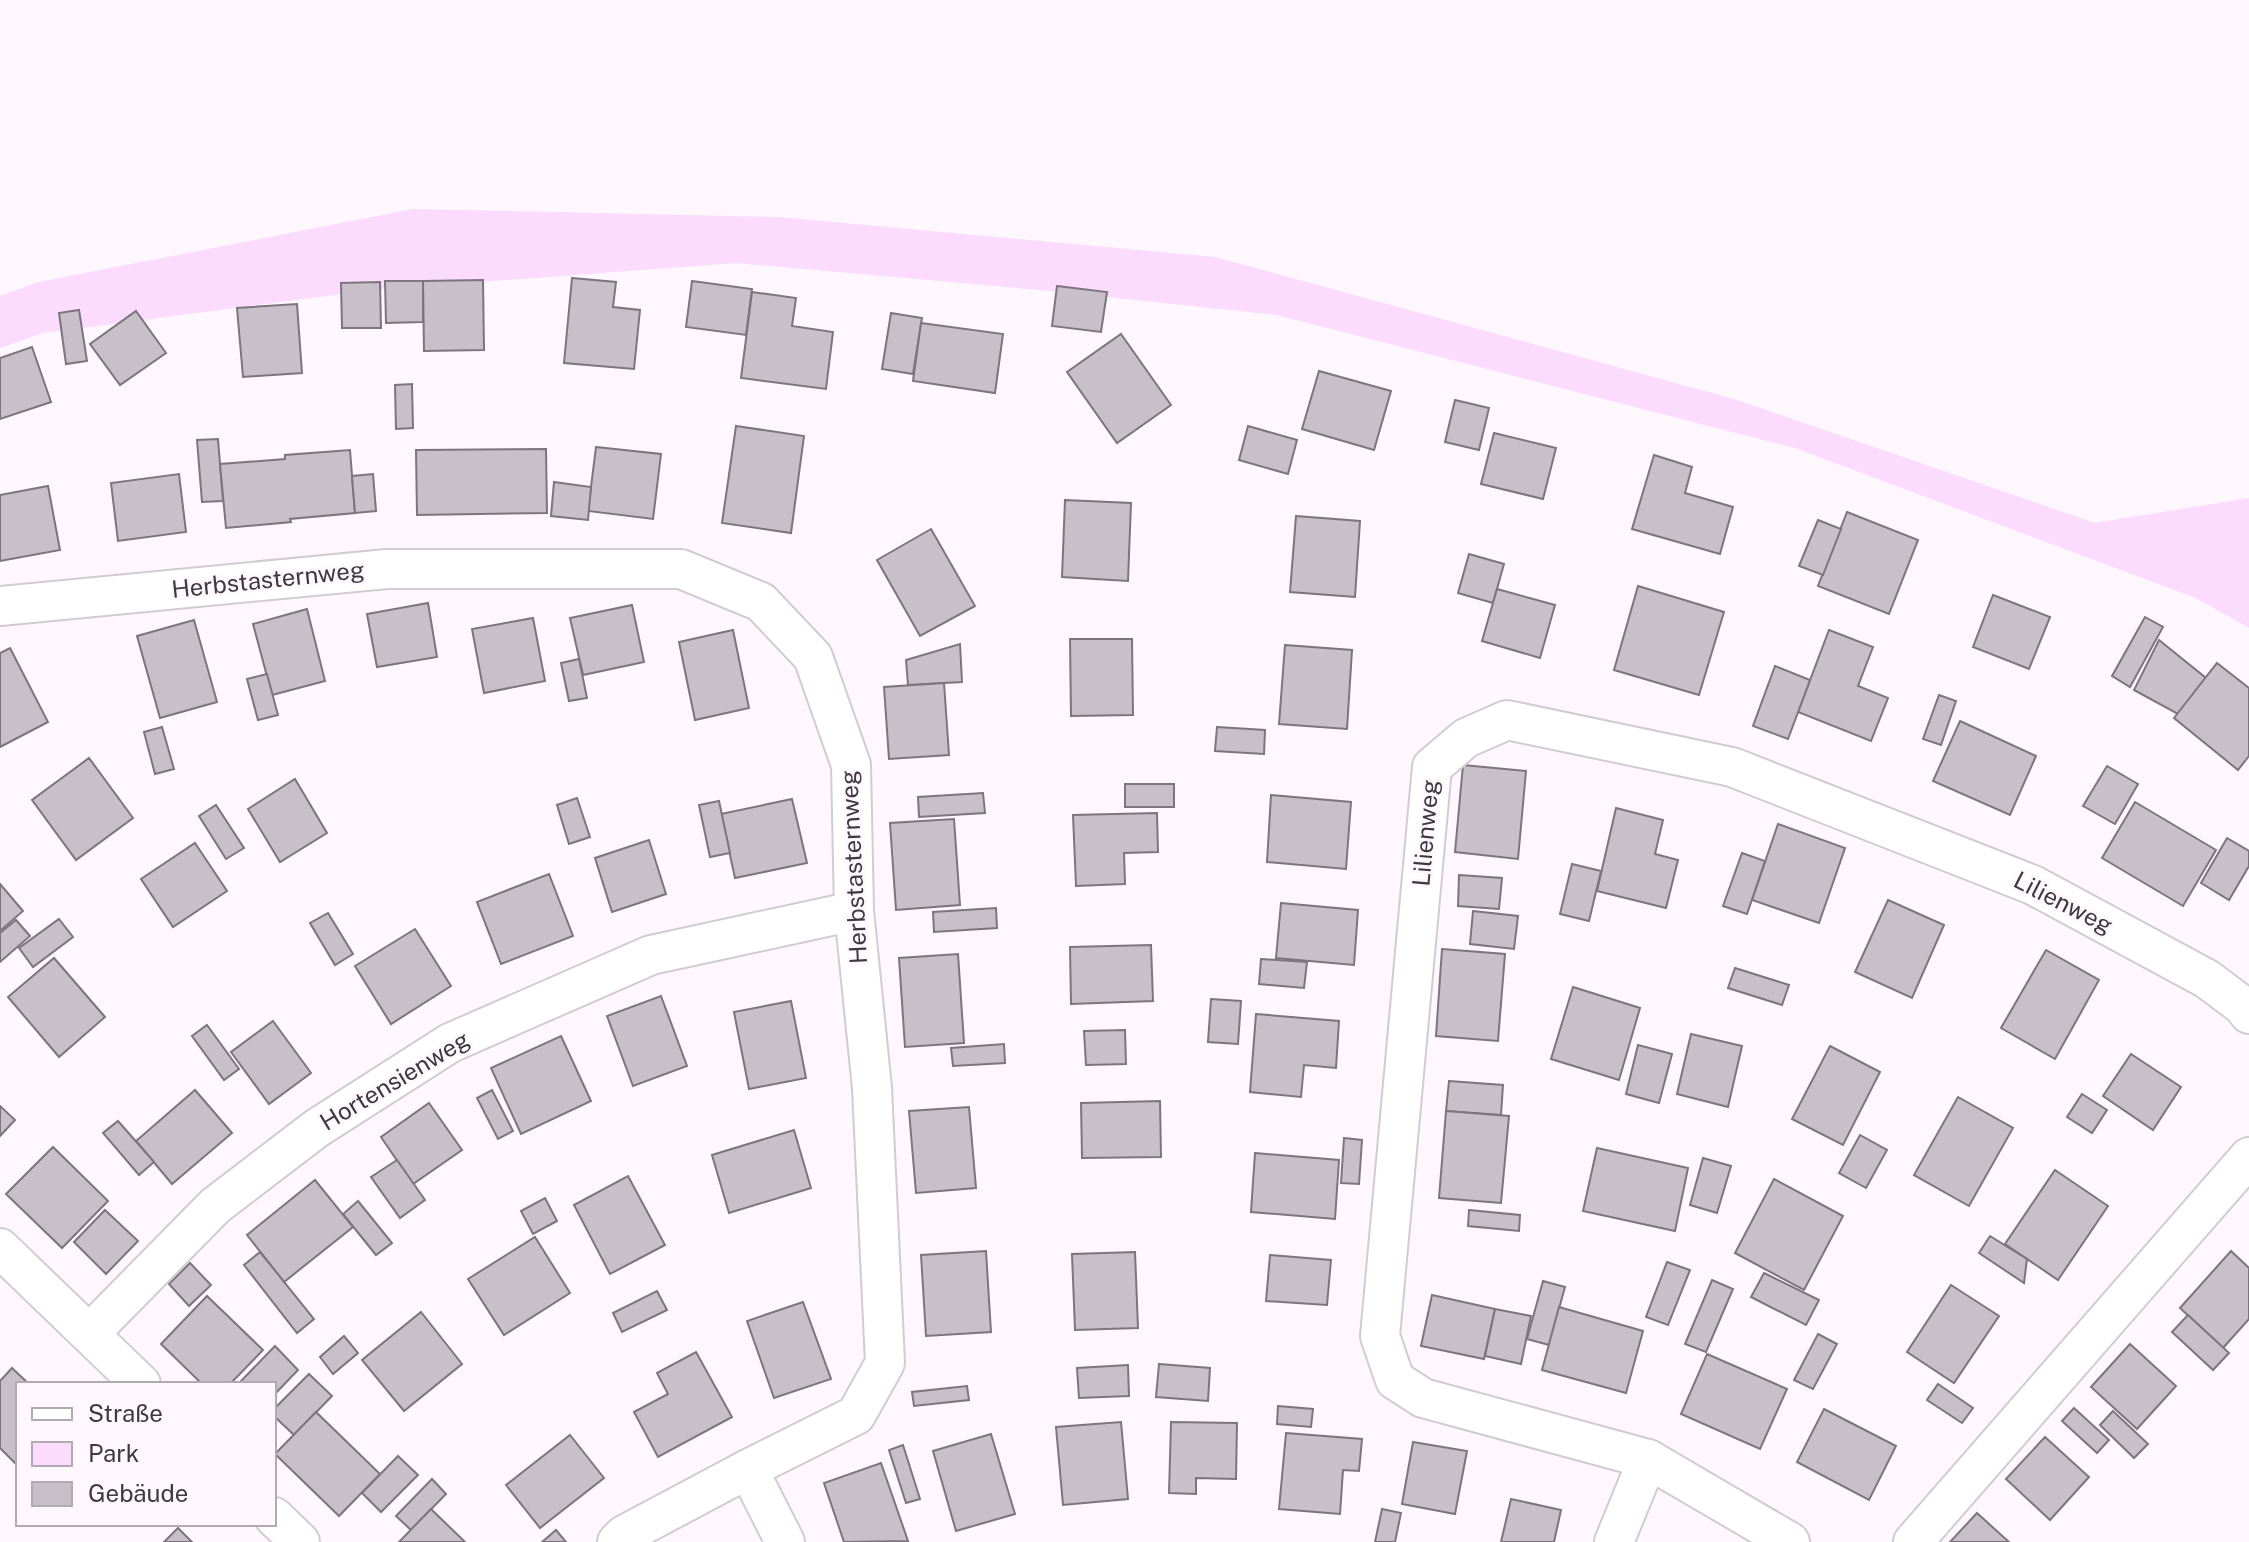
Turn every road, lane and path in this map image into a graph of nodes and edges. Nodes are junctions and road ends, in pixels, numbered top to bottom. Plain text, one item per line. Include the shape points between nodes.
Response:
1 (0, 606) edge
2 (854, 911) junction
3 (2249, 1014) edge
4 (2249, 1157) edge
5 (0, 1248) edge
6 (90, 1333) junction
7 (139, 1382) edge
8 (1648, 1459) junction
9 (748, 1469) junction
10 (276, 1519) edge
11 (300, 1542) edge
12 (617, 1542) edge
13 (785, 1542) edge
14 (1614, 1542) edge
15 (1790, 1542) edge
16 (1913, 1542) edge

1 - 2 street, Herbstasternweg via 387,569 681,569 761,602 813,657 851,765
2 - 6 street, Hortensienweg via 651,955 450,1043 317,1128 215,1206
2 - 9 street, Herbstasternweg via 872,1088 885,1363 856,1415
3 - 8 street, Lilienweg via 2207,979 2033,885 1732,767 1507,720 1466,738 1432,767 1380,1336 1395,1380 1423,1398
4 - 16 street
5 - 6 street
6 - 7 street
8 - 14 street
8 - 15 street, Lilienweg
9 - 12 street, Herbstasternweg
9 - 13 street
10 - 11 street

